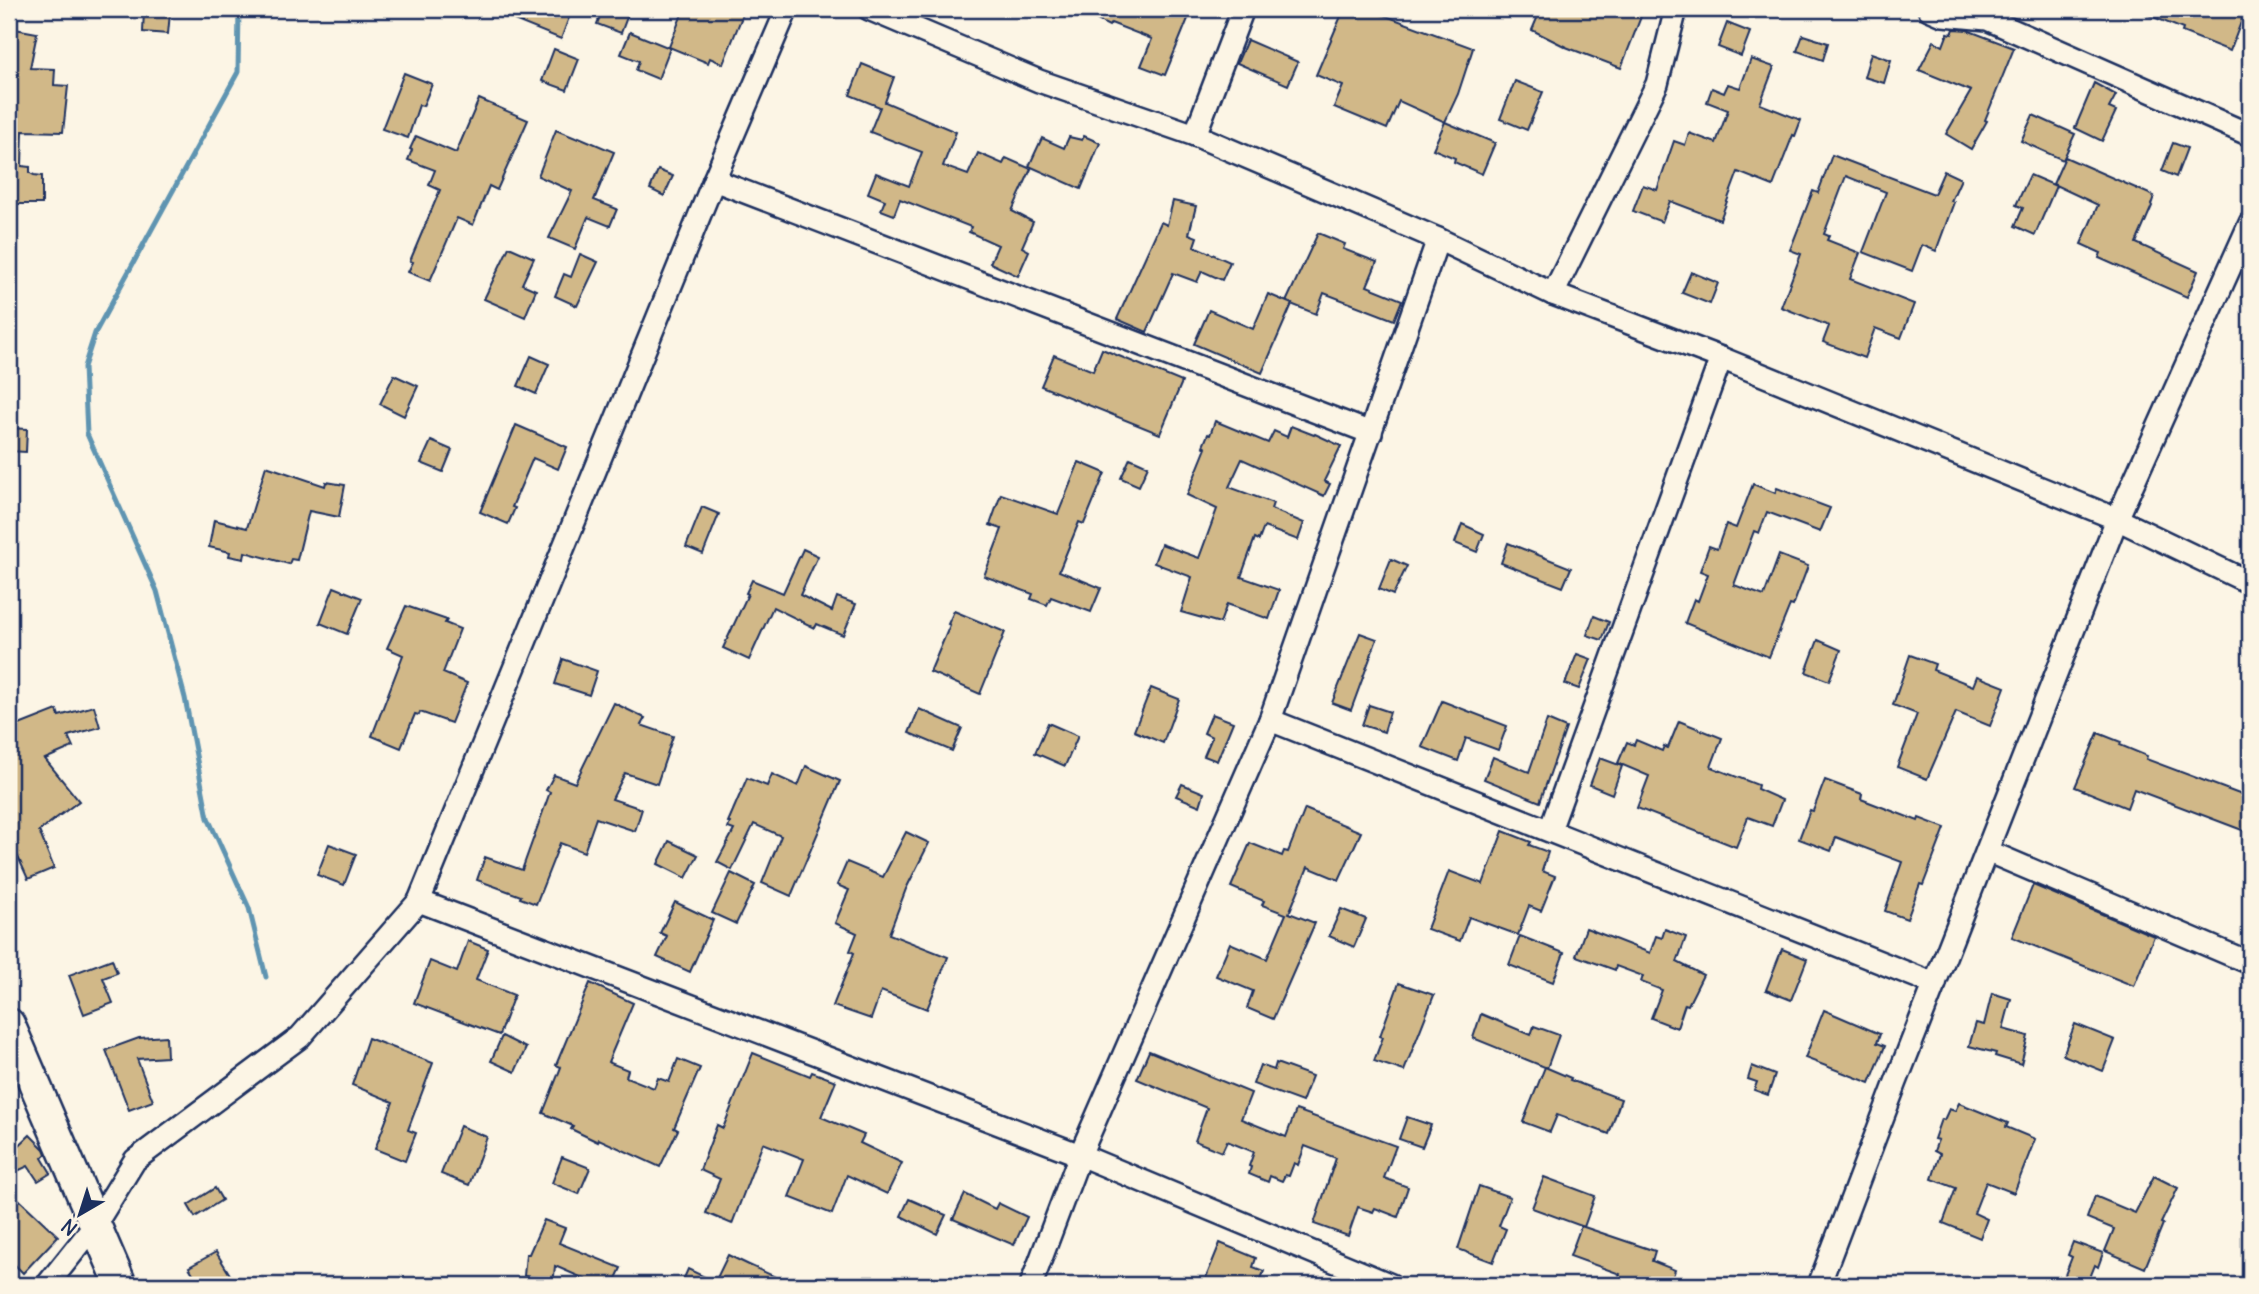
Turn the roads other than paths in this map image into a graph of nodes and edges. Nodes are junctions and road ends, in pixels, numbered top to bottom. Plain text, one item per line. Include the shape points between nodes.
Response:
1 (787, 9) edge
2 (869, 9) edge
3 (1243, 9) edge
4 (1676, 9) edge
5 (1929, 9) edge
6 (1195, 135) junction
7 (2250, 135) edge
8 (714, 180) junction
9 (2250, 223) edge
10 (1438, 239) junction
11 (1553, 294) junction
12 (1721, 358) junction
13 (1371, 433) junction
14 (2117, 519) junction
15 (2250, 583) edge
16 (1270, 720) junction
17 (1550, 830) junction
18 (1987, 851) junction
19 (419, 901) junction
20 (2250, 963) edge
21 (1935, 984) junction
22 (9, 1024) edge
23 (1080, 1155) junction
24 (95, 1225) junction
25 (47, 1285) edge
26 (121, 1285) edge
27 (1031, 1285) edge
28 (1391, 1285) edge
29 (1819, 1285) edge

1 - 8 street
2 - 6 street via 1039,81
3 - 6 street
4 - 11 street via 1657,84
5 - 7 street via 1943,15 1987,19
6 - 10 street
8 - 13 street
8 - 19 street
9 - 14 street
10 - 11 street
10 - 13 street
11 - 12 street
12 - 14 street
12 - 17 street
13 - 16 street
14 - 15 street
14 - 18 street
16 - 17 street
16 - 23 street
17 - 21 street
18 - 20 street
18 - 21 street
19 - 23 street
19 - 24 street via 300,1037 135,1160
21 - 29 street
22 - 24 street
23 - 27 street
23 - 28 street
24 - 25 street
24 - 26 street

